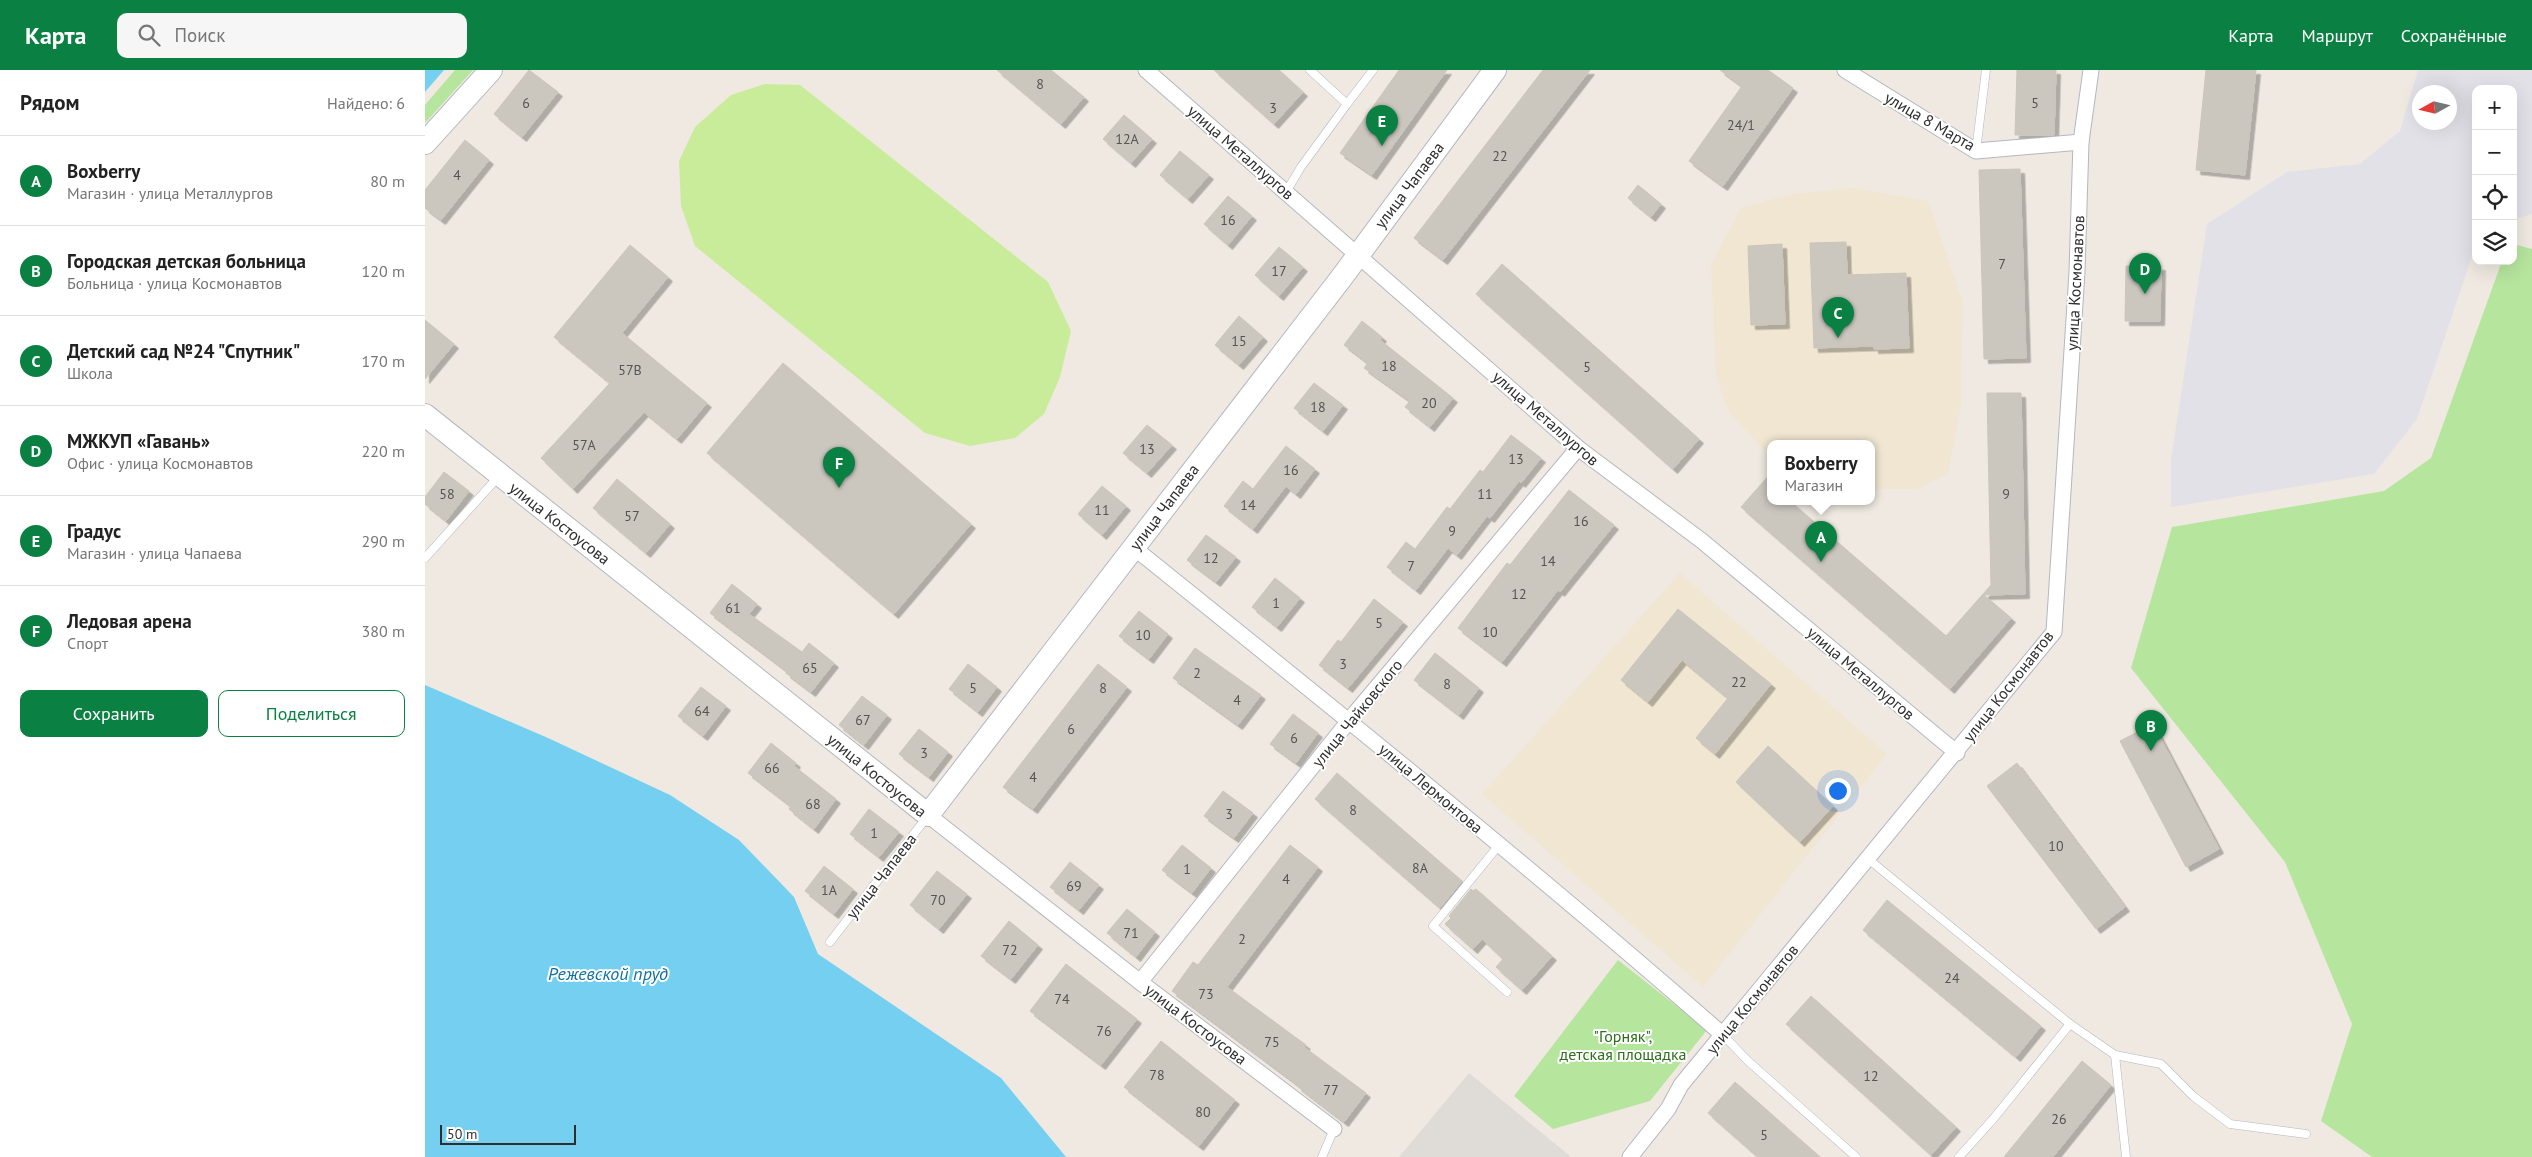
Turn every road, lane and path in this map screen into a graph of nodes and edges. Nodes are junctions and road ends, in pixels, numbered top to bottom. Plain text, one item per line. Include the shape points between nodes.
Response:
1 (491, 70) edge
2 (1146, 70) edge
3 (1310, 70) edge
4 (1373, 70) edge
5 (1495, 70) edge
6 (1845, 70) edge
7 (1986, 70) edge
8 (2091, 70) edge
9 (1347, 104) junction
10 (2081, 142) junction
11 (425, 143) edge
12 (1976, 151) junction
13 (1285, 192) junction
14 (1358, 253) junction
15 (425, 415) edge
16 (1578, 448) junction
17 (500, 475) junction
18 (1133, 547) junction
19 (425, 558) edge
20 (1349, 721) junction
21 (1957, 753) junction
22 (928, 815) junction
23 (1499, 845) junction
24 (1867, 858) junction
25 (830, 942) dead end
26 (1140, 982) junction
27 (1507, 992) dead end
28 (2070, 1024) junction
29 (1723, 1035) junction
30 (2115, 1055) junction
31 (1334, 1129) joint
32 (2306, 1134) dead end
33 (1322, 1157) edge
34 (1630, 1157) edge
35 (1856, 1157) edge
36 (1959, 1157) edge
37 (2126, 1157) edge

1 - 11 street
2 - 13 street, улица Металлургов
3 - 9 lane
4 - 9 lane
5 - 14 street, улица Чапаева
6 - 12 street, улица 8 Марта
7 - 12 lane
8 - 10 street, улица Космонавтов
9 - 13 lane
10 - 12 street, улица 8 Марта
10 - 21 street, улица Космонавтов via 2077,272 2054,632
13 - 14 street, улица Металлургов
14 - 16 street, улица Металлургов
14 - 18 street, улица Чапаева
15 - 17 street, улица Костоусова
16 - 20 street, улица Чайковского
16 - 21 street, улица Металлургов via 1702,541
17 - 19 lane
17 - 22 street, улица Костоусова
18 - 20 street, улица Лермонтова
18 - 22 street, улица Чапаева via 1094,584
20 - 23 street, улица Лермонтова
20 - 26 street, улица Чайковского
21 - 24 street, улица Космонавтов
22 - 25 lane, улица Чапаева
22 - 26 street, улица Костоусова
23 - 27 lane via 1433,926
23 - 29 street, улица Лермонтова
24 - 28 lane
24 - 29 street, улица Космонавтов
26 - 31 street, улица Костоусова
28 - 30 lane
28 - 36 lane
29 - 34 street, улица Космонавтов via 1681,1085 1668,1109
29 - 35 lane
30 - 32 lane via 2161,1064 2193,1096 2229,1124
30 - 37 lane
31 - 33 lane

